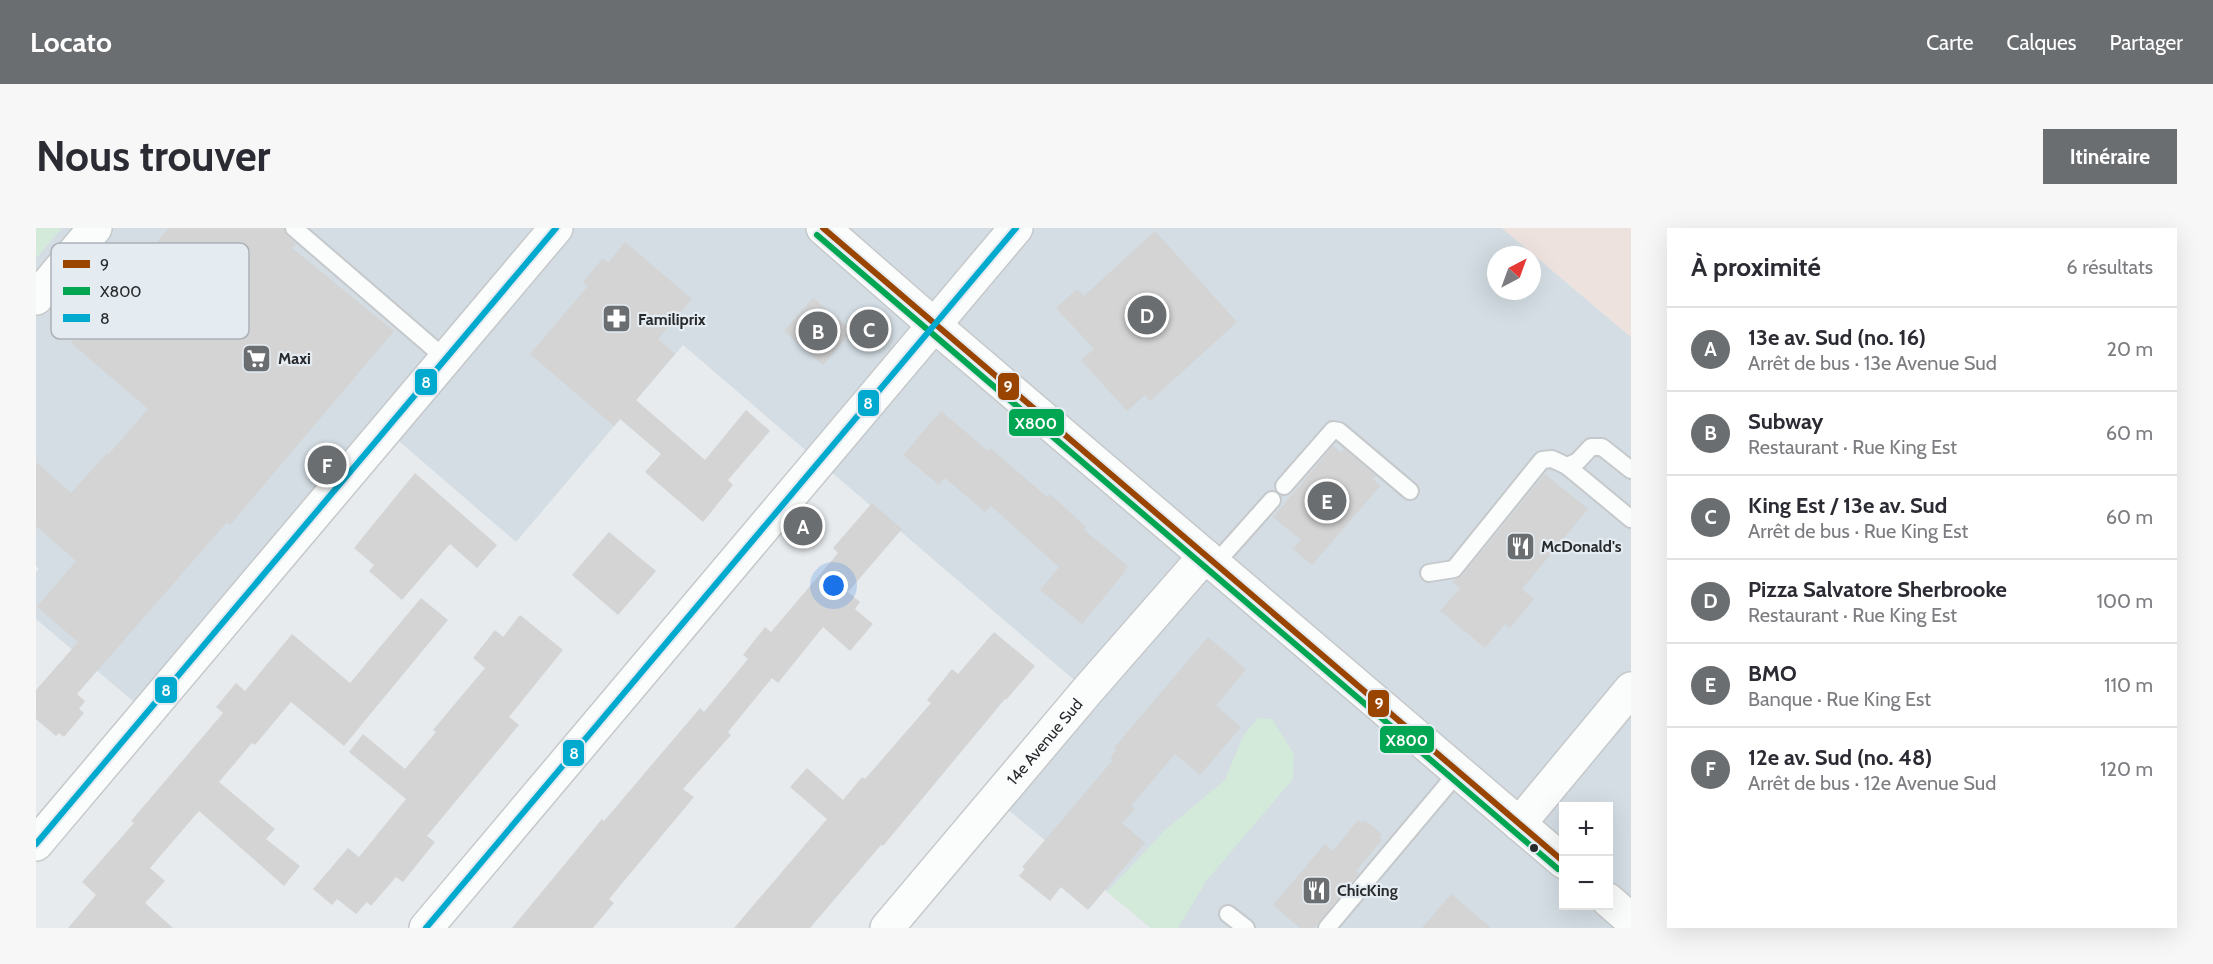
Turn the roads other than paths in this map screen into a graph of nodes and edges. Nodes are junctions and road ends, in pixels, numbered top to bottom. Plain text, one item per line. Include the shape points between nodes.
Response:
1 (95, 228) edge
2 (294, 228) edge
3 (556, 228) edge
4 (823, 228) edge
5 (1016, 228) edge
6 (82, 243) edge
7 (51, 280) edge
8 (36, 298) edge
9 (934, 325) junction
10 (446, 359) junction
11 (1567, 466) junction
12 (1631, 470) edge
13 (1284, 486) dead end
14 (1410, 491) dead end
15 (1272, 500) dead end
16 (1631, 519) edge
17 (1210, 560) junction
18 (1428, 573) dead end
19 (1631, 689) edge
20 (1458, 772) junction
21 (1519, 824) junction
22 (36, 844) edge
23 (1559, 859) edge
24 (1613, 904) edge
25 (1228, 914) dead end
26 (1631, 920) edge
27 (426, 928) edge
28 (887, 928) edge
29 (1246, 928) edge
30 (1327, 928) edge

1 - 6 main road
2 - 10 lane
3 - 10 main road
4 - 9 main road
5 - 9 main road
7 - 8 main road
9 - 17 main road
9 - 27 main road
10 - 22 main road
11 - 12 lane via 1591,447 1602,447
11 - 16 lane
11 - 18 lane via 1542,459 1454,568
13 - 14 lane via 1333,430 1339,430
15 - 17 lane
17 - 20 main road
17 - 28 main road, 14e Avenue Sud via 1087,691
19 - 21 main road
20 - 21 main road
20 - 30 lane
21 - 23 main road
24 - 26 main road
25 - 29 lane

